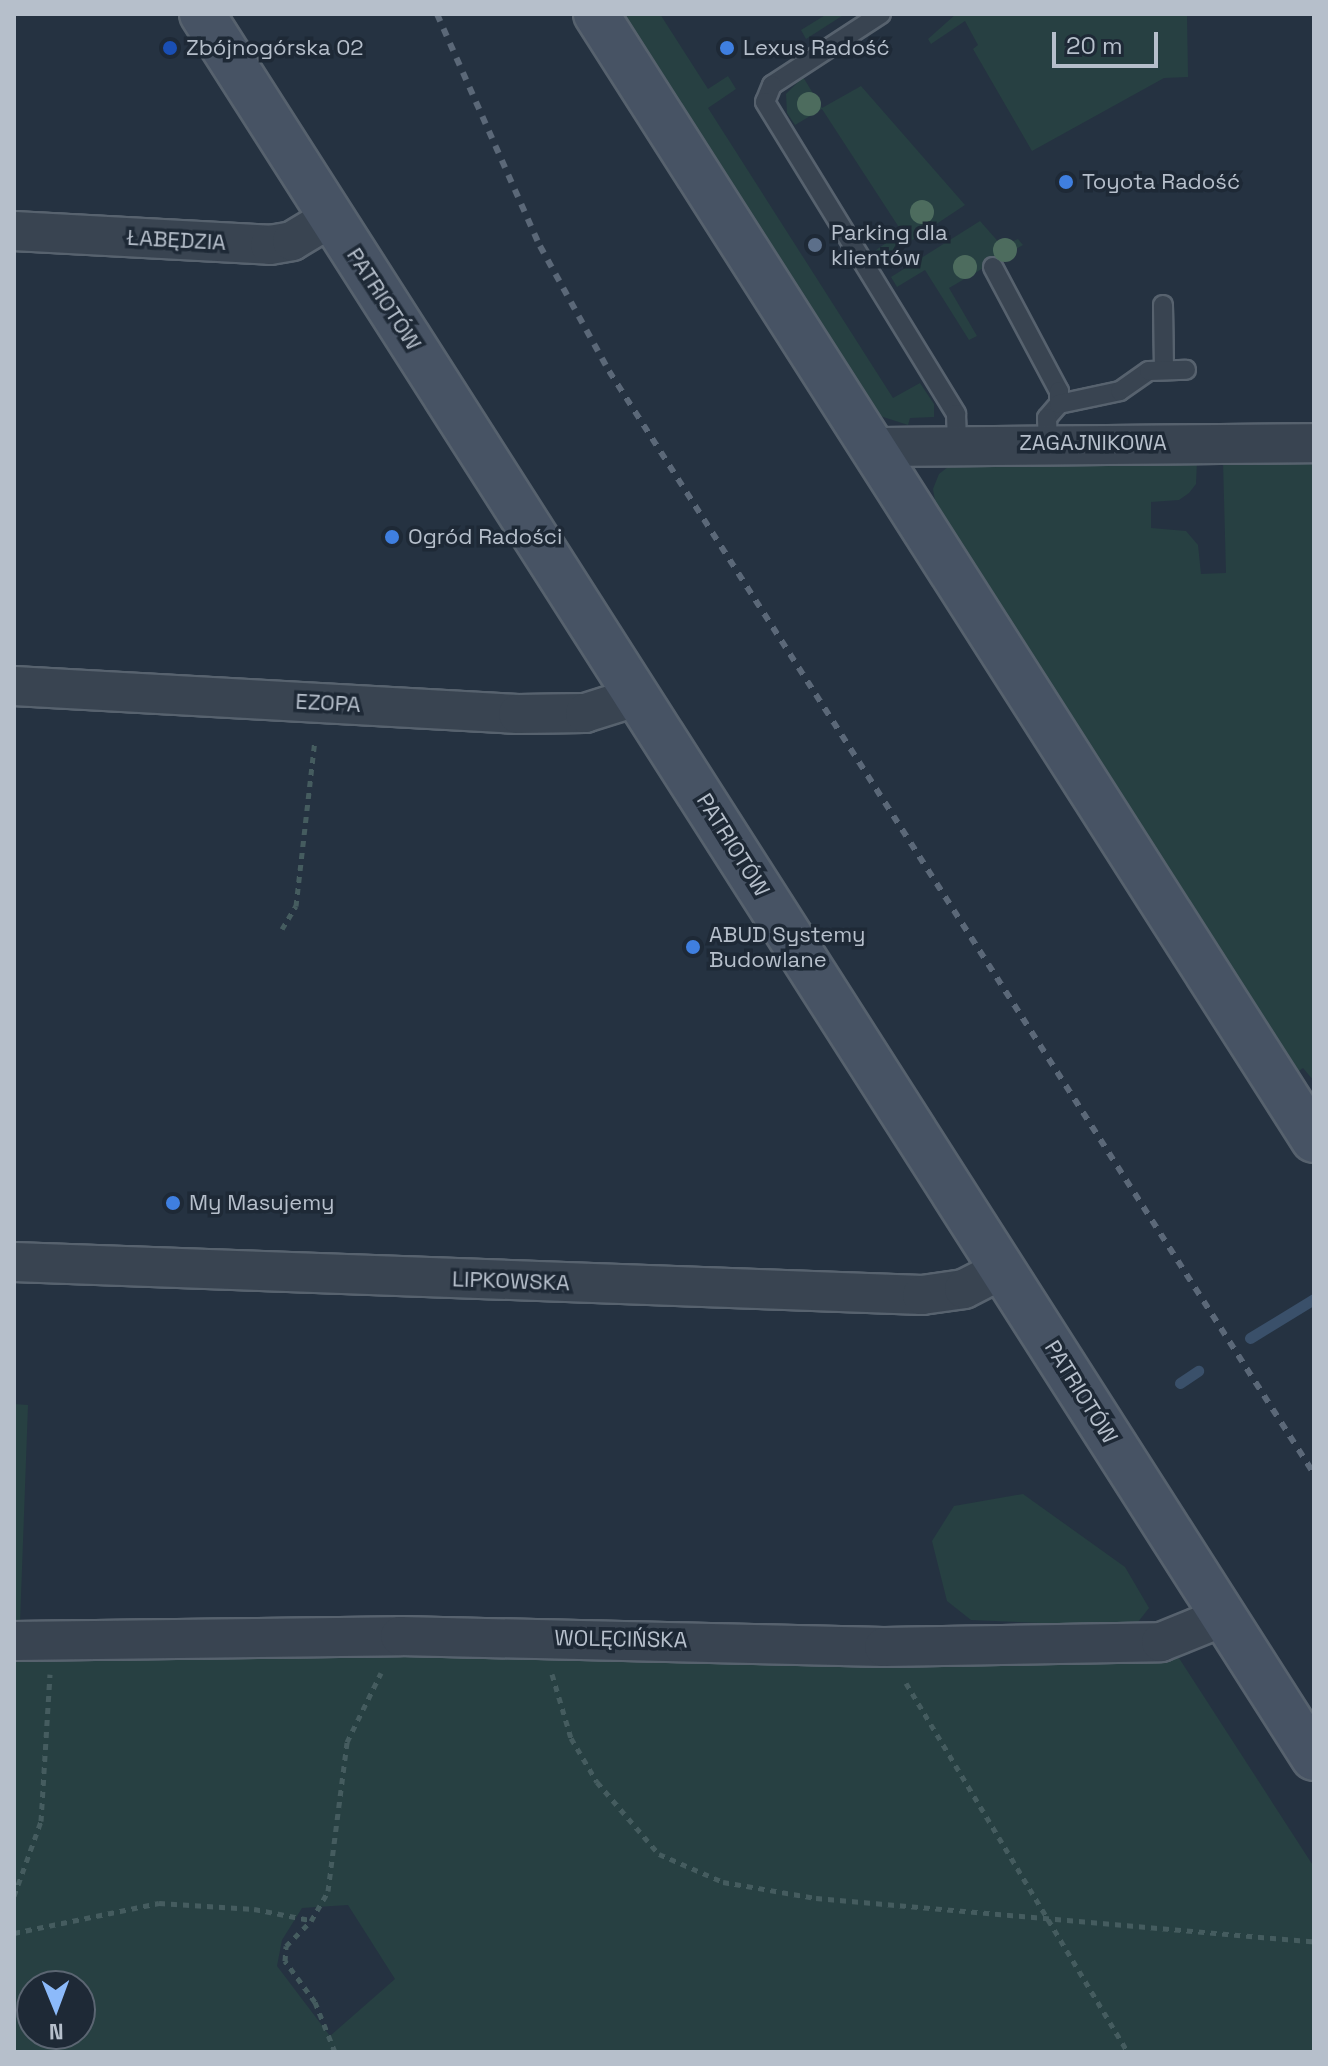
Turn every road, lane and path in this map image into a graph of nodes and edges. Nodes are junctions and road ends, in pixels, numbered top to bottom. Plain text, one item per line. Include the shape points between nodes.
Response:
1 (202, 14) edge
2 (596, 14) edge
3 (881, 14) edge
4 (332, 217) junction
5 (14, 231) edge
6 (993, 267) dead end
7 (1163, 305) dead end
8 (1164, 370) junction
9 (1186, 370) dead end
10 (1059, 404) junction
11 (1048, 442) junction
12 (957, 443) junction
13 (1314, 443) edge
14 (872, 447) junction
15 (14, 686) edge
16 (639, 696) junction
17 (319, 703) junction
18 (282, 929) dead end
19 (1314, 1140) edge
20 (14, 1262) edge
21 (1003, 1269) junction
22 (1223, 1617) junction
23 (400, 1636) junction
24 (548, 1638) junction
25 (14, 1641) edge
26 (53, 1642) junction
27 (884, 1647) junction
28 (1314, 1758) edge
29 (14, 1896) edge
30 (1045, 1918) junction
31 (311, 1921) junction
32 (14, 1933) edge
33 (1314, 1942) edge
34 (335, 2052) edge
35 (1128, 2052) edge

1 - 4 main road, PATRIOTÓW
2 - 14 main road
3 - 12 lane via 772,85 765,102 956,414
4 - 5 street, ŁABĘDZIA via 292,241 270,245
4 - 16 main road, PATRIOTÓW
6 - 10 lane via 1056,384
7 - 8 lane
8 - 9 lane
8 - 10 lane via 1145,372 1131,386 1105,397
10 - 11 lane via 1047,418
11 - 12 street, ZAGAJNIKOWA
11 - 13 street, ZAGAJNIKOWA
12 - 14 street, ZAGAJNIKOWA
14 - 19 main road
15 - 17 street, EZOPA
16 - 17 street, EZOPA via 611,708 561,714
16 - 21 main road, PATRIOTÓW
17 - 18 path via 296,906
20 - 21 street, LIPKOWSKA via 922,1295 964,1289
21 - 22 main road, PATRIOTÓW
22 - 27 street, WOLĘCIŃSKA via 1161,1642
22 - 28 main road, PATRIOTÓW
23 - 24 street, WOLĘCIŃSKA
23 - 26 street, WOLĘCIŃSKA
23 - 31 path via 347,1742 328,1891
24 - 27 street, WOLĘCIŃSKA
24 - 30 path via 553,1687 571,1738 597,1782 659,1854 723,1882 816,1898
25 - 26 street, WOLĘCIŃSKA
26 - 29 path via 41,1821
27 - 30 path
30 - 33 path
30 - 35 path
31 - 32 path via 254,1909 159,1903
31 - 34 path via 286,1946 285,1961 315,2002

